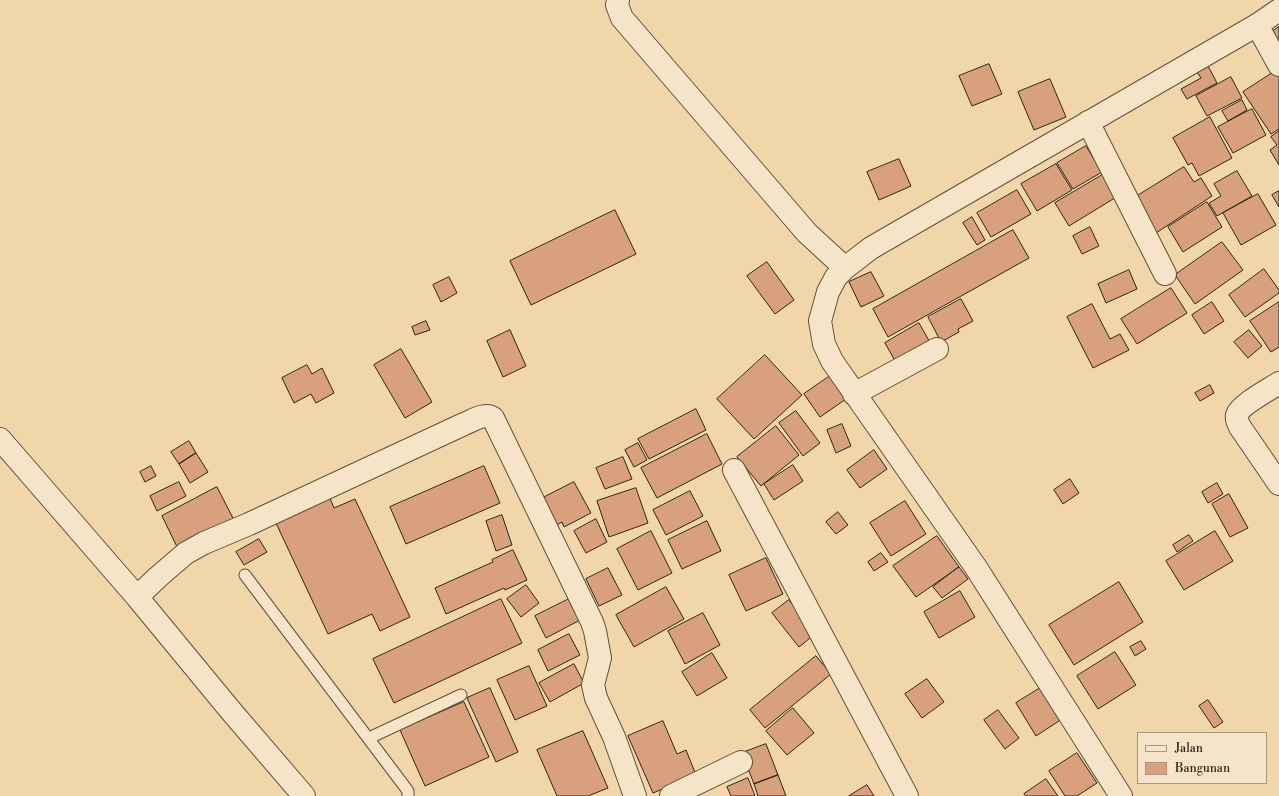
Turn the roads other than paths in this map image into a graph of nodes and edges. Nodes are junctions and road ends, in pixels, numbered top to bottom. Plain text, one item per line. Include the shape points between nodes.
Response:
1 (618, 0) edge
2 (1279, 10) edge
3 (1257, 25) junction
4 (1279, 65) edge
5 (1088, 122) junction
6 (845, 268) junction
7 (1165, 274) dead end
8 (937, 349) dead end
9 (1279, 383) edge
10 (854, 394) junction
11 (0, 439) edge
12 (734, 470) dead end
13 (1279, 484) edge
14 (245, 575) dead end
15 (137, 597) junction
16 (460, 696) dead end
17 (369, 738) junction
18 (741, 762) dead end
19 (304, 796) edge
20 (408, 796) edge
21 (635, 796) edge
22 (671, 796) edge
23 (907, 796) edge
24 (1121, 796) edge

1 - 6 street via 617,5 622,18 807,233
2 - 3 street
3 - 4 street
3 - 5 street
5 - 6 street via 872,248
5 - 7 street
6 - 10 street via 836,277 828,292 820,321 827,352
8 - 10 street
9 - 13 street via 1245,406 1236,416 1240,427
10 - 24 street via 975,566
11 - 15 street
12 - 23 street
14 - 17 lane
15 - 19 street
15 - 21 street via 186,553 204,543 464,424 483,416 490,416 592,622 600,658 594,685 596,698
16 - 17 lane
17 - 20 lane via 408,791
18 - 22 street

